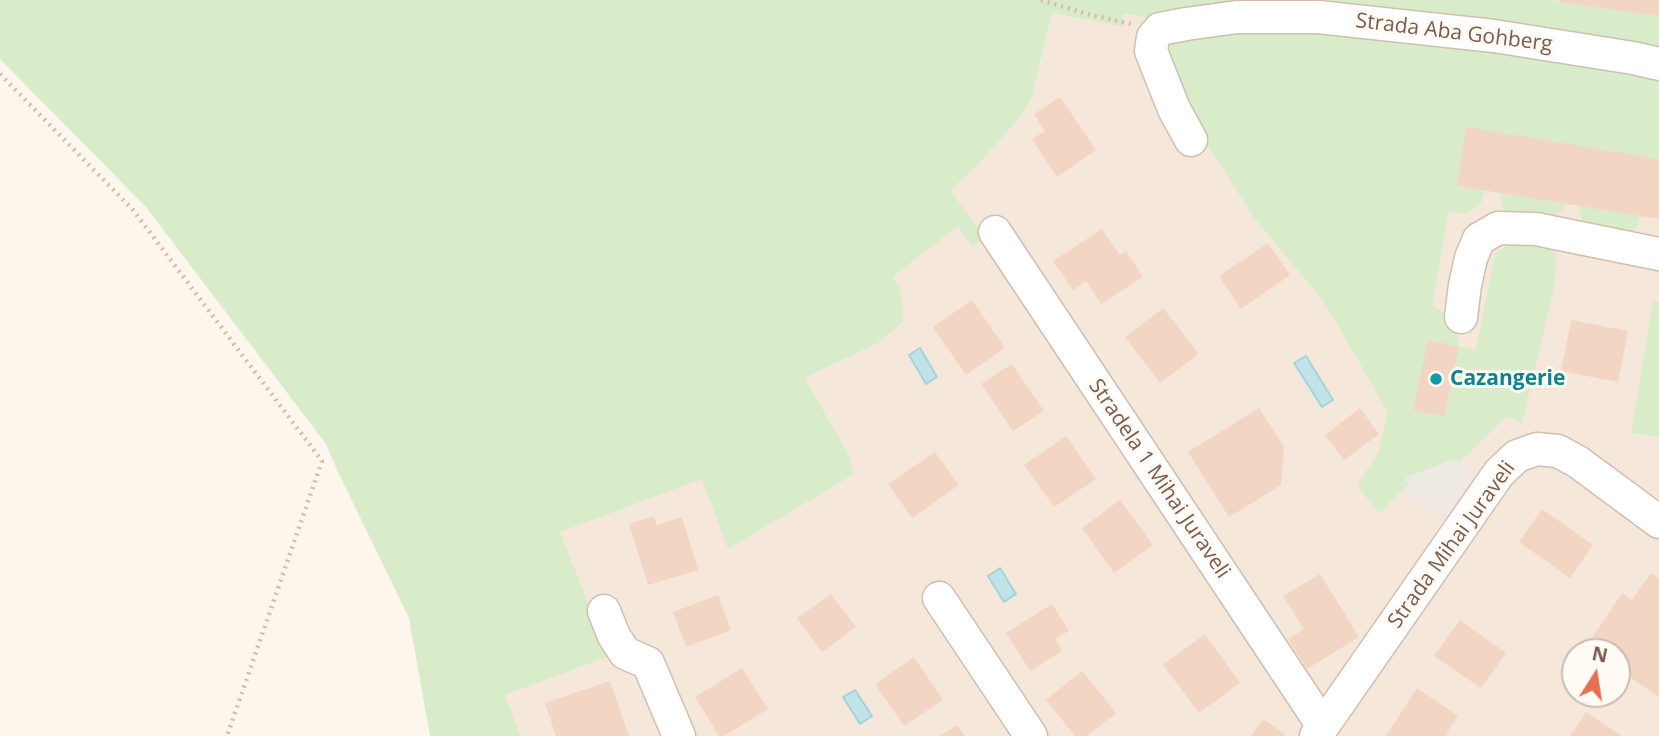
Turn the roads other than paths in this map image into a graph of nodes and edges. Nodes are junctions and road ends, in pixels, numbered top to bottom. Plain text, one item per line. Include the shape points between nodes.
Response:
1 (1659, 64) edge
2 (1191, 140) dead end
3 (995, 232) dead end
4 (1659, 254) edge
5 (1461, 317) dead end
6 (1659, 522) edge
7 (939, 598) dead end
8 (604, 611) dead end
9 (1319, 731) edge
10 (679, 736) edge
11 (1031, 736) edge

1 - 2 street, Strada Aba Gohberg via 1494,36 1318,17 1237,17 1186,24 1160,29 1151,51
3 - 9 street, Stradela 1 Mihai Juraveli
4 - 5 street via 1535,229 1498,228 1479,239 1471,258
6 - 9 street, Strada Mihai Juraveli via 1558,451 1537,449 1517,456 1499,473
7 - 11 street
8 - 10 street via 625,653 648,663

